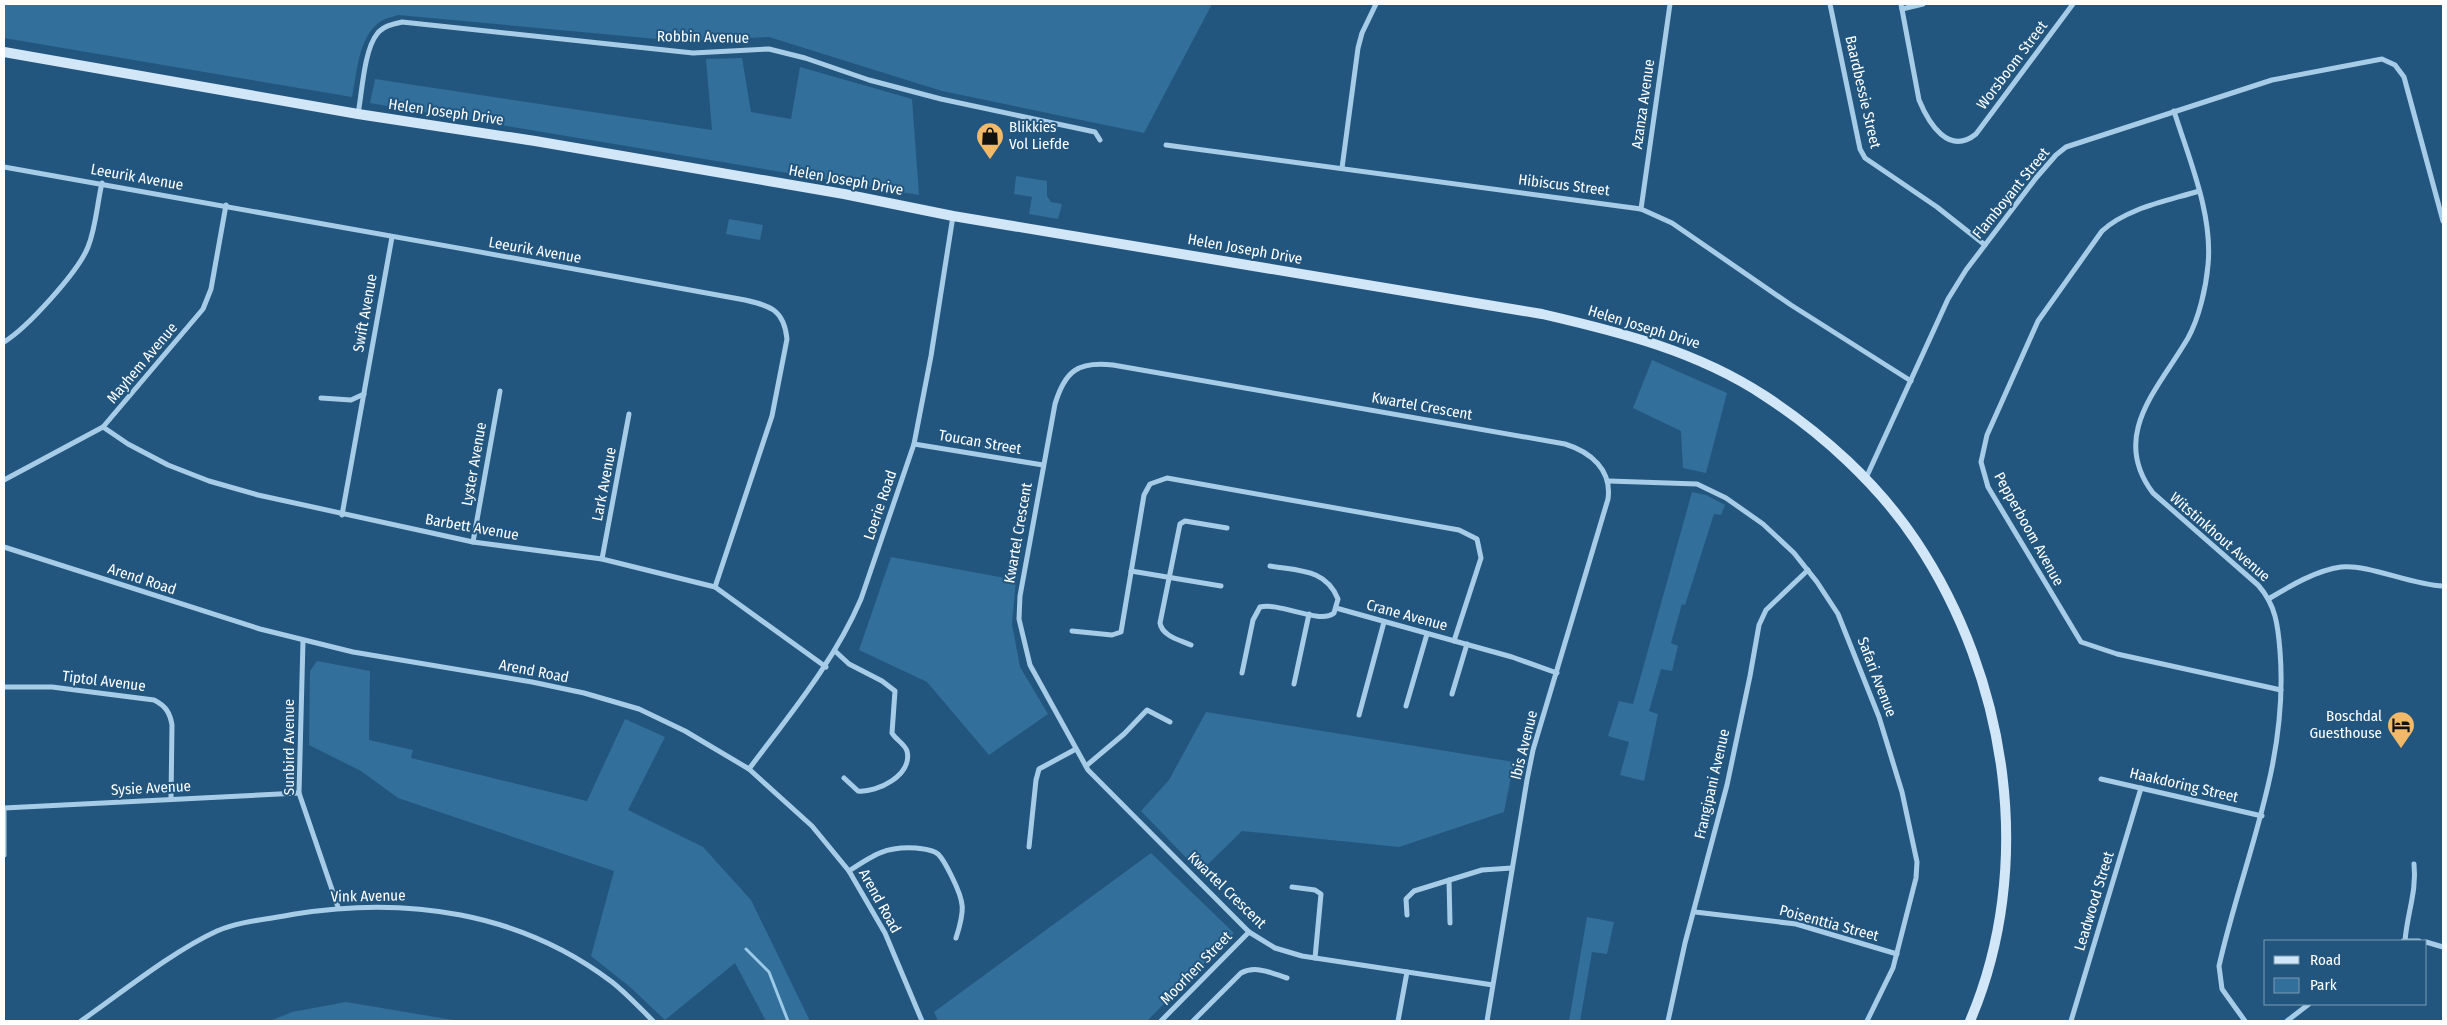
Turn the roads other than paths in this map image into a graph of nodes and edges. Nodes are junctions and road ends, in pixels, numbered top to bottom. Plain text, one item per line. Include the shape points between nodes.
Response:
1 (1376, 4) edge
2 (1670, 4) edge
3 (1830, 4) edge
4 (1922, 4) edge
5 (2073, 4) edge
6 (1901, 7) edge
7 (4, 52) edge
8 (2174, 111) junction
9 (358, 114) junction
10 (1100, 140) dead end
11 (1166, 145) dead end
12 (4, 167) edge
13 (1342, 168) junction
14 (102, 183) junction
15 (2199, 191) junction
16 (226, 205) junction
17 (1641, 209) junction
18 (953, 216) junction
19 (2443, 221) edge
20 (392, 237) junction
21 (1985, 244) junction
22 (4, 342) edge
23 (1911, 381) junction
24 (500, 391) dead end
25 (364, 394) junction
26 (321, 398) dead end
27 (629, 414) dead end
28 (103, 427) junction
29 (914, 444) junction
30 (1043, 466) junction
31 (1865, 478) junction
32 (4, 480) edge
33 (1609, 481) junction
34 (342, 515) junction
35 (1227, 528) dead end
36 (474, 542) junction
37 (4, 547) edge
38 (602, 559) junction
39 (1270, 566) dead end
40 (1808, 570) junction
41 (1131, 571) junction
42 (1169, 578) junction
43 (1221, 586) dead end
44 (2443, 586) edge
45 (715, 587) junction
46 (2270, 598) junction
47 (1336, 608) junction
48 (1309, 614) junction
49 (1384, 622) junction
50 (1072, 631) dead end
51 (1427, 634) junction
52 (303, 641) junction
53 (1454, 641) junction
54 (1466, 644) junction
55 (1191, 645) dead end
56 (835, 652) junction
57 (826, 667) junction
58 (1242, 673) dead end
59 (1557, 673) junction
60 (1294, 684) dead end
61 (4, 687) edge
62 (2281, 690) junction
63 (1452, 694) dead end
64 (1406, 706) dead end
65 (1359, 715) dead end
66 (1170, 722) dead end
67 (1076, 749) junction
68 (1086, 766) junction
69 (749, 769) junction
70 (844, 778) dead end
71 (2101, 779) dead end
72 (2141, 788) junction
73 (299, 793) junction
74 (171, 799) junction
75 (4, 808) edge
76 (2262, 816) junction
77 (1028, 847) dead end
78 (4, 855) edge
79 (2414, 864) dead end
80 (1512, 868) junction
81 (849, 871) junction
82 (1448, 880) junction
83 (1292, 887) dead end
84 (338, 907) junction
85 (1694, 912) junction
86 (1407, 915) dead end
87 (1450, 923) dead end
88 (1249, 932) junction
89 (956, 938) dead end
90 (2404, 940) edge
91 (2427, 942) edge
92 (2443, 947) edge
93 (1897, 954) junction
94 (1315, 958) junction
95 (1408, 972) junction
96 (1286, 978) dead end
97 (1493, 985) junction
98 (2308, 1005) edge
99 (81, 1021) edge
100 (653, 1021) edge
101 (922, 1021) edge
102 (1161, 1021) edge
103 (1193, 1021) edge
104 (1398, 1021) edge
105 (1487, 1021) edge
106 (1668, 1021) edge
107 (1866, 1021) edge
108 (1970, 1021) edge
109 (2071, 1021) edge
110 (2245, 1021) edge
111 (2287, 1021) edge

1 - 13 street via 1358,48
2 - 17 street, Azanza Avenue
3 - 21 street, Baardbessie Street via 1860,149 1865,158
4 - 6 street
5 - 6 street, Worsboom Street via 1976,134 1962,142 1954,142 1927,118 1919,100
7 - 9 street, Helen Joseph Drive
8 - 15 street, Witstinkhout Avenue
8 - 19 street, Flamboyant Street via 2272,80 2371,60 2392,62 2404,77
8 - 21 street, Flamboyant Street via 2066,147 2046,165
9 - 10 street, Robbin Avenue via 376,35 385,27 402,22 693,52 769,49 941,99 1094,132
9 - 18 street, Helen Joseph Drive via 535,140
11 - 13 street, Hibiscus Street
12 - 14 street, Leeurik Avenue
13 - 17 street, Hibiscus Street
14 - 16 street, Leeurik Avenue
14 - 22 street via 93,234 82,259 25,326
15 - 46 street, Witstinkhout Avenue via 2208,248 2204,289 2188,337 2159,382 2139,423 2135,457 2141,476 2158,498
15 - 62 street, Pepperboom Avenue via 2124,216 2102,231 2038,321 1987,434 1982,450 1982,468 1988,487 2081,642 2117,654
16 - 20 street, Leeurik Avenue
16 - 28 street, Mayhem Avenue via 211,289 203,309
17 - 23 street, Hibiscus Street via 1672,223 1791,305
18 - 29 street, Loerie Road
18 - 31 street, Helen Joseph Drive via 1542,314 1620,333 1701,361 1765,396 1812,430
20 - 25 street, Swift Avenue
20 - 45 street, Leeurik Avenue via 745,300 774,309 786,326 787,339 772,416
21 - 23 street, Flamboyant Street via 1948,299
23 - 31 street, Flamboyant Street
24 - 36 street, Lyster Avenue
25 - 26 street via 351,400
25 - 34 street, Swift Avenue
27 - 38 street, Lark Avenue
28 - 32 street, Mayhem Avenue
28 - 34 street, Barbett Avenue via 168,465 209,481
29 - 30 street, Toucan Street
29 - 56 street, Loerie Road via 861,599
30 - 33 street, Kwartel Crescent via 1062,382 1078,368 1100,364 1565,444 1589,454
30 - 67 street, Kwartel Crescent via 1020,596 1019,620 1030,665
31 - 108 street, Helen Joseph Drive via 1915,539 1953,604 1968,637 1996,734 2005,814 2004,890 1990,965
33 - 40 street, Safari Avenue via 1697,484 1734,503 1763,524
33 - 59 street, Ibis Avenue via 1608,499
34 - 36 street, Barbett Avenue
35 - 42 street via 1182,522
36 - 38 street, Barbett Avenue
37 - 52 street, Arend Road
38 - 45 street, Barbett Avenue
39 - 47 street via 1318,575 1326,580 1338,599
40 - 85 street, Frangipani Avenue via 1766,610 1759,626 1727,785
40 - 93 street, Safari Avenue via 1845,629 1879,717 1902,792 1917,862
41 - 42 street
41 - 50 street via 1121,632
41 - 53 street via 1144,495 1150,484 1166,478 1459,530 1477,539 1481,558
42 - 43 street
42 - 55 street via 1161,629
44 - 46 street via 2340,567
45 - 57 street, Barbett Avenue
46 - 62 street, Witstinkhout Avenue via 2279,631
47 - 48 street via 1328,617
47 - 49 street, Crane Avenue
48 - 58 street via 1260,607 1253,620
48 - 60 street
49 - 51 street, Crane Avenue
49 - 65 street
51 - 53 street, Crane Avenue
51 - 64 street
52 - 69 street, Arend Road via 584,693 639,709 685,731
52 - 73 street, Sunbird Avenue
53 - 54 street, Crane Avenue
54 - 59 street, Crane Avenue
54 - 63 street
56 - 57 street, Loerie Road
56 - 70 street via 895,691 892,733 904,744 907,754 902,772 873,790 858,791
57 - 69 street, Loerie Road
59 - 80 street, Ibis Avenue via 1534,750
61 - 74 street, Tiptol Avenue via 52,687 154,700 162,704 172,725
62 - 76 street, Witstinkhout Avenue
66 - 68 street via 1147,710
67 - 68 street, Kwartel Crescent
67 - 77 street via 1039,769
68 - 88 street, Kwartel Crescent
69 - 81 street, Arend Road via 812,826
71 - 72 street, Haakdoring Street
72 - 76 street, Haakdoring Street
72 - 109 street, Leadwood Street
73 - 74 street, Sysie Avenue
73 - 84 street, Sunbird Avenue
74 - 75 street, Sysie Avenue
75 - 78 street
76 - 110 street, Witstinkhout Avenue via 2219,966 2222,989
79 - 90 street via 2413,901
80 - 82 street via 1490,868
80 - 97 street, Ibis Avenue
81 - 89 street via 886,849 926,849 937,854 946,865 964,906
81 - 101 street, Arend Road via 885,933
82 - 86 street via 1409,894 1406,898
82 - 87 street
83 - 94 street via 1321,894
84 - 99 street, Vink Avenue via 218,931 175,956
84 - 100 street, Vink Avenue via 411,907 511,928 547,943 596,971
85 - 93 street, Poisenttia Street via 1796,924
85 - 106 street, Frangipani Avenue
88 - 94 street, Kwartel Crescent via 1274,948
88 - 102 street, Moorhen Street
91 - 92 street
93 - 107 street, Safari Avenue
94 - 95 street, Kwartel Crescent
95 - 97 street, Kwartel Crescent
95 - 104 street
96 - 103 street via 1249,969 1241,973
97 - 105 street, Ibis Avenue
98 - 111 street

